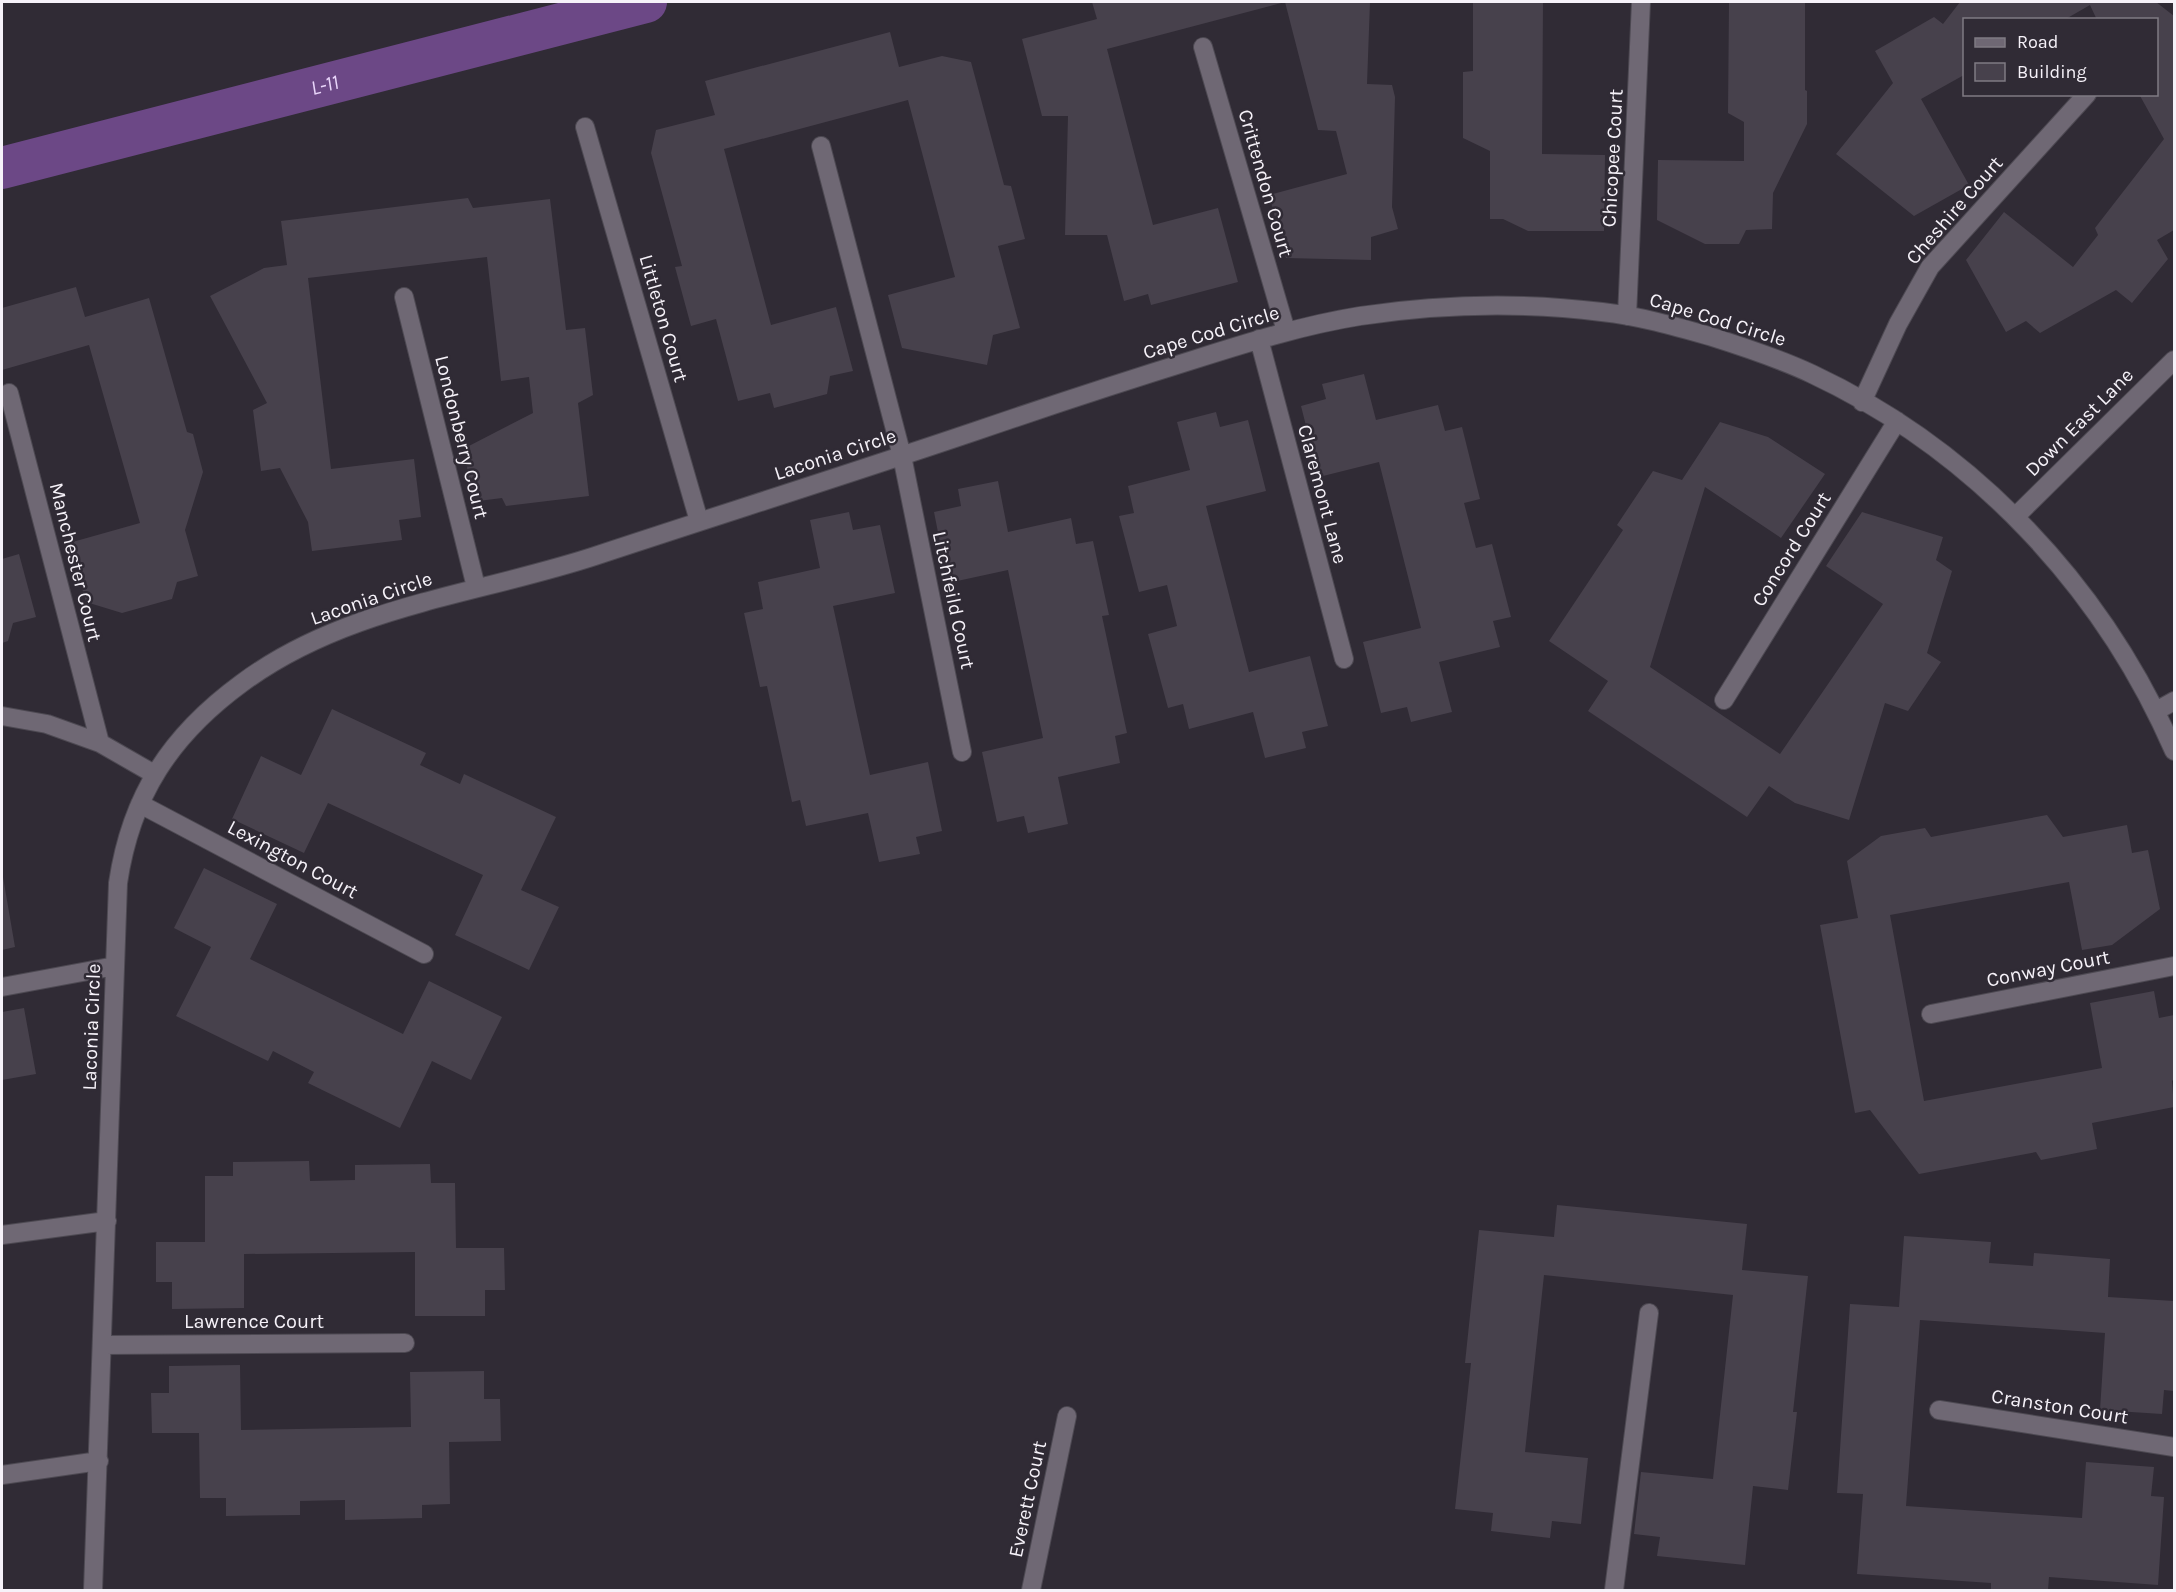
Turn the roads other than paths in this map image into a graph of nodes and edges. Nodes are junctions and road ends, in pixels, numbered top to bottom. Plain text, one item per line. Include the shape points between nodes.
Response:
1 (1641, 2) edge
2 (1203, 47) dead end
3 (2085, 96) edge
4 (585, 127) dead end
5 (821, 146) dead end
6 (404, 297) dead end
7 (1628, 316) junction
8 (1287, 331) junction
9 (1259, 339) junction
10 (2175, 360) edge
11 (9, 393) dead end
12 (1086, 393) joint
13 (1862, 402) junction
14 (1896, 421) junction
15 (902, 456) junction
16 (2016, 516) junction
17 (699, 521) junction
18 (476, 587) junction
19 (1344, 659) dead end
20 (1724, 700) dead end
21 (2175, 701) edge
22 (2156, 711) junction
23 (2, 717) edge
24 (100, 743) junction
25 (2175, 751) edge
26 (962, 752) dead end
27 (154, 774) junction
28 (140, 804) junction
29 (424, 954) dead end
30 (115, 966) junction
31 (2175, 966) edge
32 (2, 987) edge
33 (1931, 1014) dead end
34 (106, 1221) junction
35 (2, 1235) edge
36 (1648, 1313) dead end
37 (405, 1343) dead end
38 (103, 1345) junction
39 (1939, 1410) dead end
40 (1067, 1416) dead end
41 (2175, 1447) edge
42 (99, 1461) junction
43 (2, 1475) edge
44 (93, 1590) edge
45 (1031, 1590) edge
46 (1614, 1590) edge

1 - 7 street, Chicopee Court
2 - 8 street, Crittendon Court
3 - 13 street, Cheshire Court via 1930,267
4 - 17 street, Littleton Court
5 - 15 street
6 - 18 street, Londonberry Court
7 - 8 street, Cape Cod Circle via 1517,304 1354,317
7 - 13 street, Cape Cod Circle via 1758,351 1815,375
8 - 9 street, Cape Cod Circle
9 - 12 street, Cape Cod Circle
9 - 19 street, Claremont Lane
10 - 16 street, Down East Lane
11 - 24 street, Manchester Court
12 - 15 street, Laconia Circle
13 - 14 street, Cape Cod Circle
14 - 16 street, Cape Cod Circle via 1971,476
14 - 20 street, Concord Court
15 - 17 street, Laconia Circle
15 - 26 street, Litchfeild Court
16 - 22 street, Cape Cod Circle via 2060,564 2115,638
17 - 18 street, Laconia Circle via 567,565
18 - 27 street, Laconia Circle via 354,624 296,649 242,683 192,726
21 - 22 street
22 - 25 street, Cape Cod Circle
23 - 24 street via 47,724
24 - 27 street
27 - 28 street, Laconia Circle
28 - 29 street, Lexington Court
28 - 30 street, Laconia Circle via 122,855
30 - 32 street
30 - 34 street, Laconia Circle
31 - 33 street, Conway Court
34 - 35 street
34 - 38 street, Laconia Circle
36 - 46 street
37 - 38 street, Lawrence Court
38 - 42 street, Laconia Circle
39 - 41 street, Cranston Court
40 - 45 street, Everett Court
42 - 43 street
42 - 44 street, Laconia Circle

